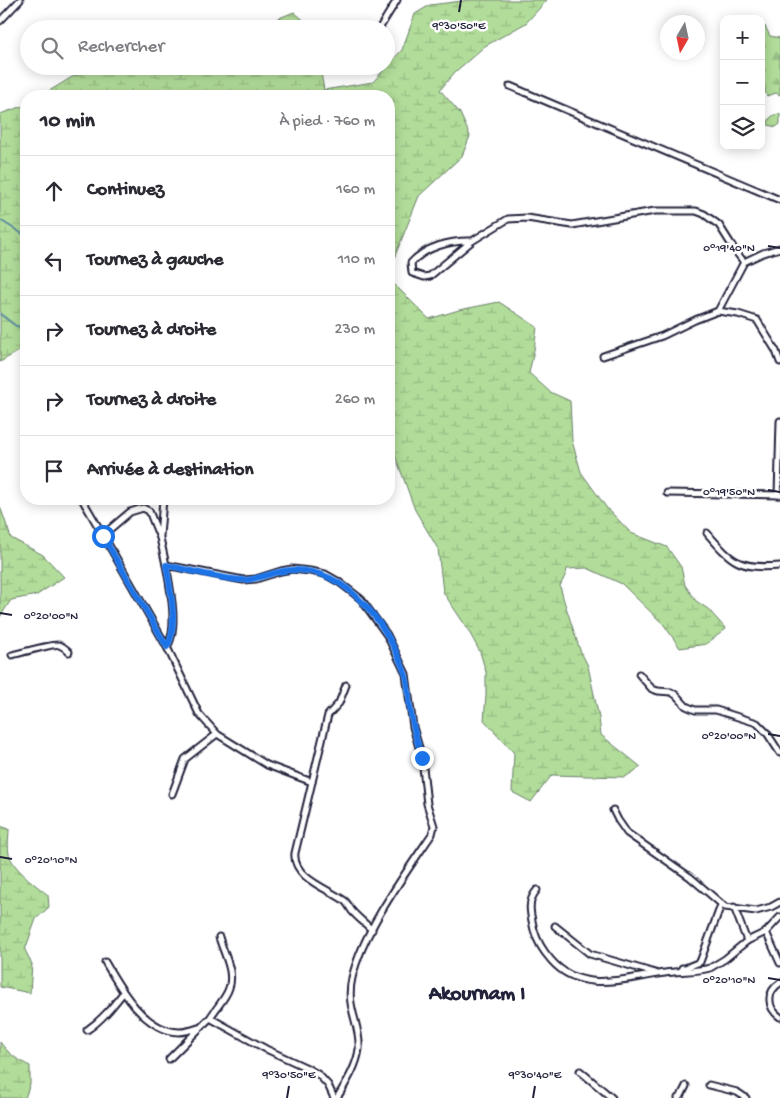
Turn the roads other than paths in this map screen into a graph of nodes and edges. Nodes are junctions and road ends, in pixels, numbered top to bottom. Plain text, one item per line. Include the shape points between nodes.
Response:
1 (20, 0) edge
2 (397, 0) edge
3 (385, 20) edge
4 (0, 21) edge
5 (510, 86) dead end
6 (780, 200) edge
7 (472, 242) junction
8 (780, 248) edge
9 (744, 262) junction
10 (718, 311) junction
11 (603, 356) dead end
12 (780, 362) edge
13 (780, 421) edge
14 (667, 493) dead end
15 (779, 495) edge
16 (85, 505) edge
17 (163, 505) edge
18 (706, 533) dead end
19 (103, 536) junction
20 (160, 538) junction
21 (166, 565) junction
22 (780, 566) edge
23 (167, 647) junction
24 (69, 652) dead end
25 (12, 655) dead end
26 (639, 674) dead end
27 (346, 685) dead end
28 (217, 734) junction
29 (780, 753) edge
30 (312, 782) junction
31 (172, 794) dead end
32 (613, 810) dead end
33 (537, 890) dead end
34 (780, 902) edge
35 (721, 905) junction
36 (734, 908) junction
37 (780, 917) edge
38 (555, 926) dead end
39 (372, 930) junction
40 (766, 932) junction
41 (218, 937) dead end
42 (747, 941) junction
43 (105, 962) dead end
44 (700, 962) junction
45 (780, 963) edge
46 (703, 970) junction
47 (664, 973) junction
48 (658, 974) junction
49 (780, 983) edge
50 (123, 993) junction
51 (780, 1017) edge
52 (210, 1018) junction
53 (198, 1028) junction
54 (88, 1030) dead end
55 (169, 1059) dead end
56 (580, 1071) dead end
57 (709, 1085) dead end
58 (686, 1086) dead end
59 (336, 1098) edge
60 (612, 1098) edge
61 (678, 1098) edge
62 (746, 1098) edge

1 - 4 street
2 - 3 street
5 - 6 street
7 - 7 street via 430,276 412,272 411,263 420,255 450,242
7 - 9 street via 508,219 527,218 572,225 655,211 696,211 719,225
8 - 9 street
9 - 10 street
10 - 11 street via 662,336
10 - 12 street via 757,320
13 - 15 street
14 - 15 street
16 - 19 street
17 - 20 street
18 - 22 street via 737,562 758,568
19 - 20 street via 130,512 143,508 149,511
19 - 23 street
20 - 21 street
21 - 23 street via 172,608 172,634
21 - 39 street via 242,580 292,570 325,574 361,599 387,635 406,674 411,719 422,758 425,794 434,826
23 - 28 street via 199,714
24 - 25 street via 53,644
26 - 29 street via 652,689 671,692 695,710 716,710 757,723
27 - 30 street via 339,704 328,715
28 - 30 street via 267,765
28 - 31 street via 185,759
30 - 39 street via 294,853 297,868 346,902
32 - 35 street via 627,832 690,877
33 - 48 street via 530,902 536,937 546,955 561,970 573,977 597,982
34 - 36 street via 756,911
35 - 36 street
35 - 44 street
36 - 42 street
37 - 40 street
38 - 48 street via 590,954
39 - 59 street via 360,955 349,998 359,1048 348,1079
40 - 42 street
40 - 45 street
41 - 52 street via 230,970 230,983
42 - 46 street via 718,964
43 - 50 street
44 - 46 street
44 - 47 street
46 - 47 street
47 - 48 street
49 - 51 street via 770,992 769,1000
50 - 53 street via 156,1026 180,1032
50 - 54 street
52 - 53 street
52 - 59 street via 319,1075
53 - 55 street
56 - 60 street
57 - 62 street via 737,1092
58 - 61 street

